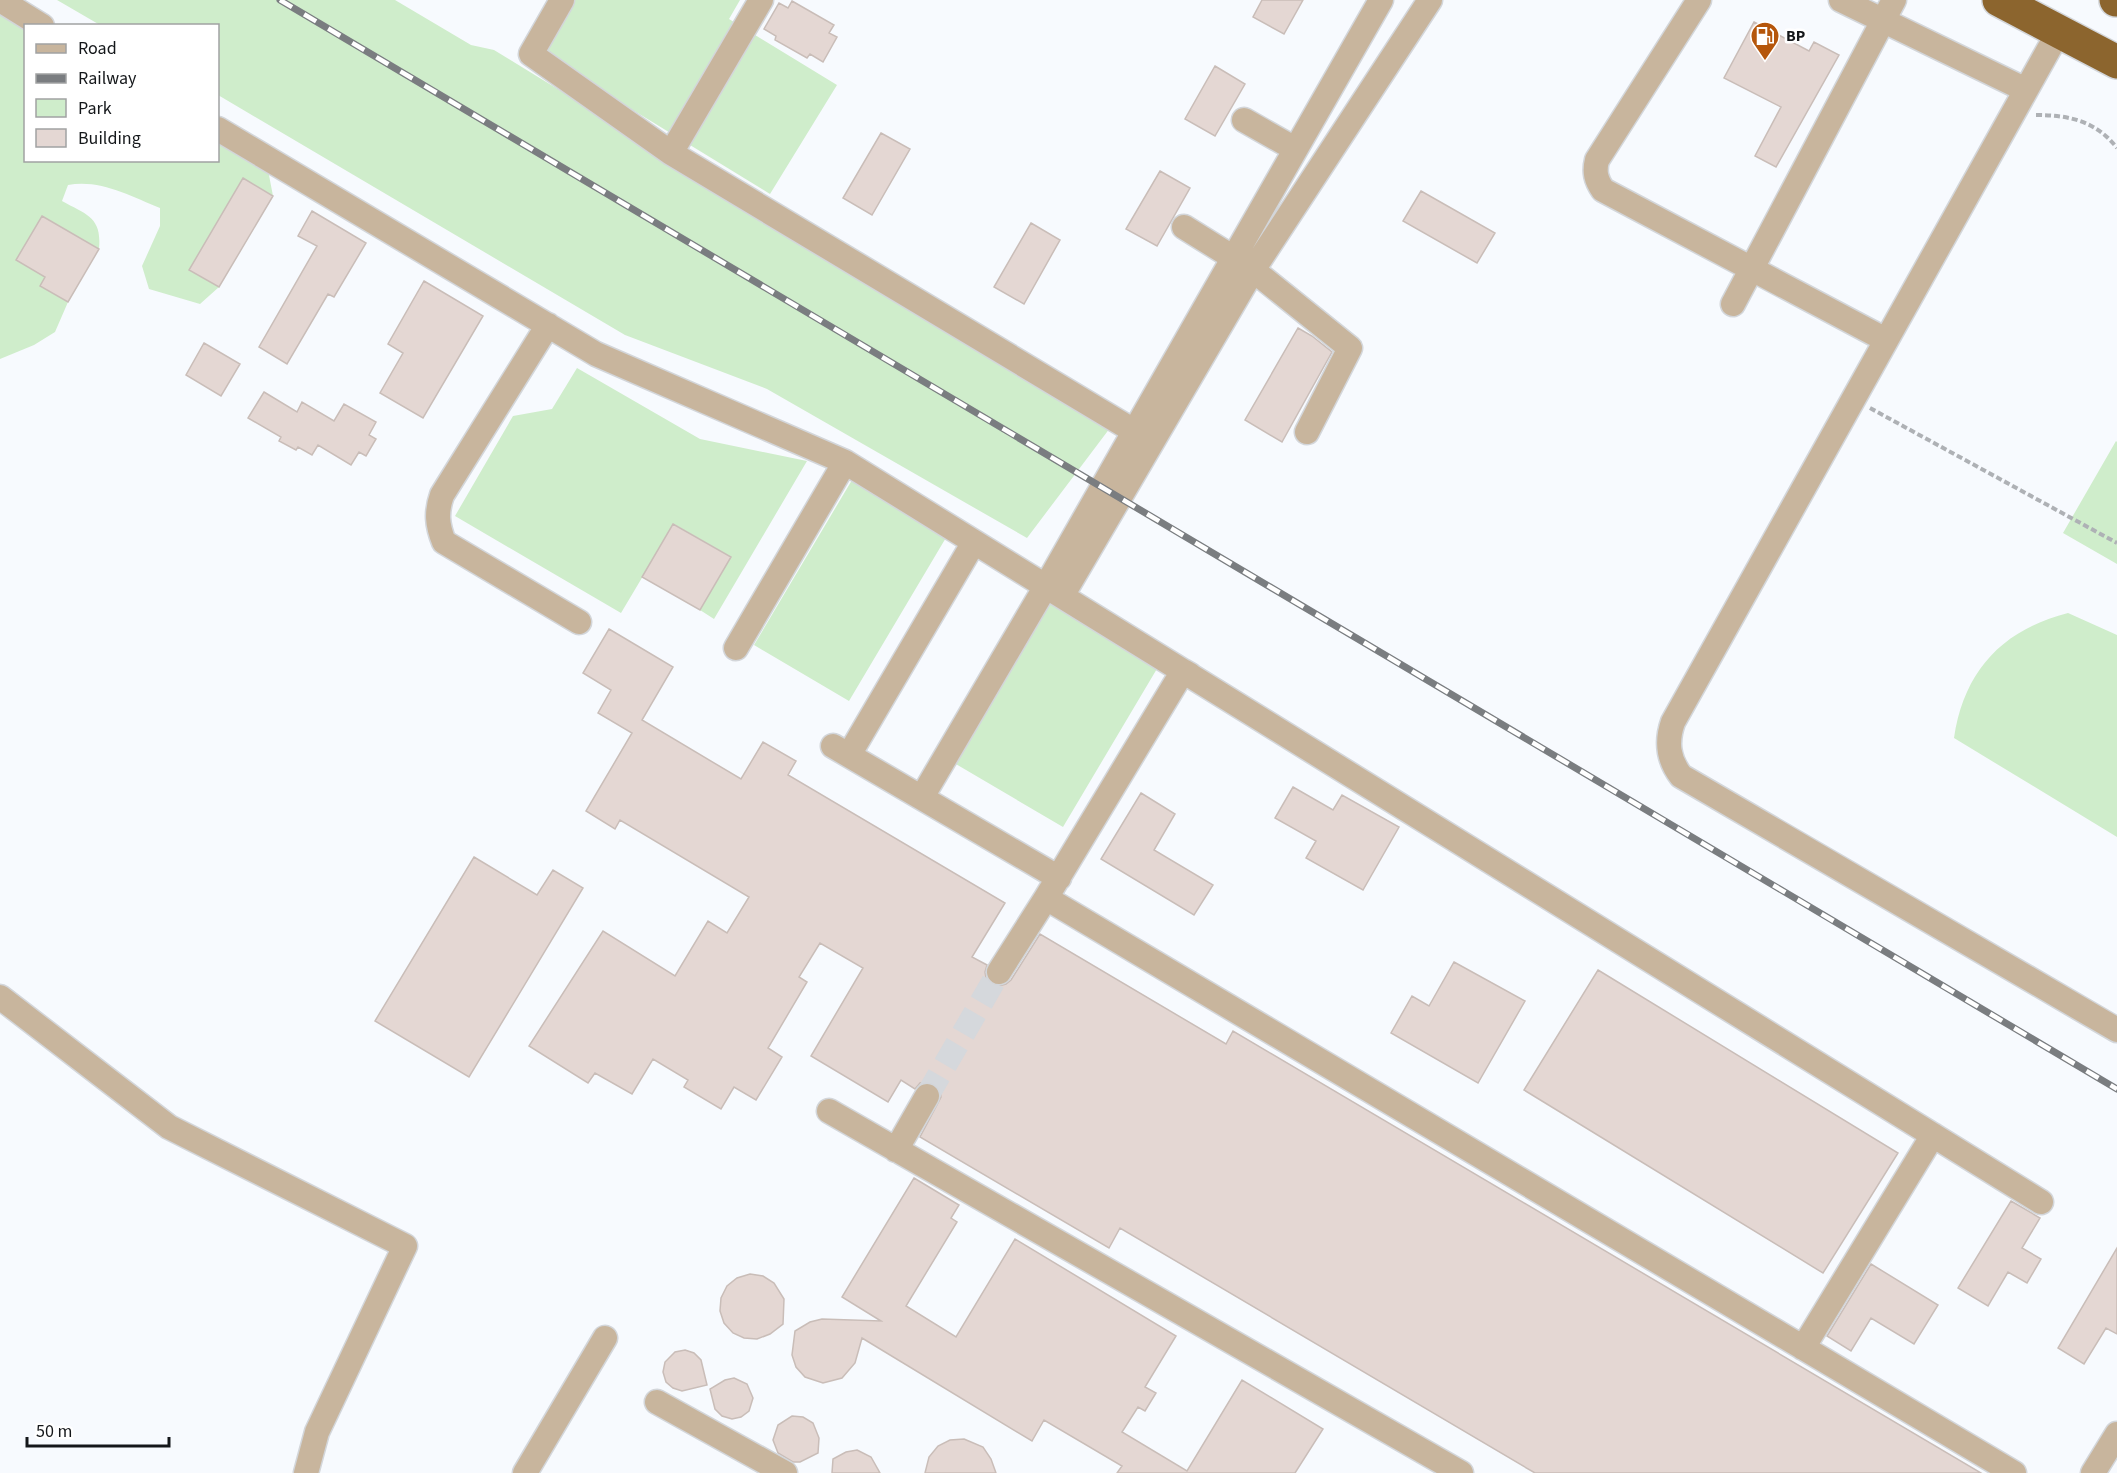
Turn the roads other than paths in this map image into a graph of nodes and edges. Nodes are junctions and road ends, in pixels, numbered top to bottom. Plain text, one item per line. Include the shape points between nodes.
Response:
1 (0, 0) edge
2 (562, 0) edge
3 (761, 0) edge
4 (1381, 0) edge
5 (1430, 0) edge
6 (1699, 0) edge
7 (1841, 0) edge
8 (1999, 0) edge
9 (1888, 10) edge
10 (39, 24) edge
11 (2059, 31) junction
12 (2117, 62) edge
13 (2026, 90) junction
14 (1244, 120) dead end
15 (219, 130) edge
16 (1295, 149) junction
17 (671, 153) junction
18 (1184, 227) dead end
19 (1243, 264) junction
20 (1751, 268) junction
21 (1733, 304) dead end
22 (548, 326) junction
23 (1886, 340) junction
24 (1134, 431) junction
25 (1307, 432) dead end
26 (845, 462) junction
27 (974, 542) junction
28 (1054, 591) junction
29 (579, 622) dead end
30 (736, 648) dead end
31 (1190, 675) junction
32 (922, 797) junction
33 (1059, 878) junction
34 (1046, 898) junction
35 (999, 972) tunnel mouth
36 (0, 997) edge
37 (2117, 1030) edge
38 (927, 1096) tunnel mouth
39 (829, 1112) dead end
40 (1933, 1135) junction
41 (896, 1150) junction
42 (2041, 1202) dead end
43 (605, 1338) dead end
44 (1803, 1348) junction
45 (657, 1402) dead end
46 (2117, 1434) edge
47 (306, 1473) edge
48 (525, 1473) edge
49 (785, 1473) edge
50 (1461, 1473) edge
51 (2014, 1473) edge
52 (2093, 1473) edge

1 - 10 street
2 - 17 street via 531,54
3 - 17 street
4 - 16 street
5 - 19 street
6 - 20 street via 1597,160 1595,173 1603,190
7 - 9 street
8 - 11 highway
9 - 13 street
9 - 20 street
11 - 12 highway
11 - 13 street
13 - 23 street
14 - 16 street
15 - 22 street
16 - 19 street
17 - 24 street
18 - 19 street
19 - 24 street
19 - 25 street via 1350,348
19 - 28 street
20 - 21 street
20 - 23 street
22 - 26 street via 596,354
22 - 29 street via 442,495 437,521 444,542
23 - 37 street via 1673,722 1668,742 1671,761 1681,776
24 - 28 street
26 - 27 street
26 - 30 street
27 - 28 street
27 - 32 street via 841,751
28 - 31 street
28 - 32 street
31 - 33 street via 1183,671
31 - 40 street
32 - 33 street
33 - 34 street
34 - 35 street
34 - 44 street
36 - 47 street via 169,1127 405,1246 317,1431
38 - 41 street
39 - 41 street
40 - 42 street
40 - 44 street
41 - 50 street
43 - 48 street
44 - 51 street
45 - 49 street
46 - 52 street

